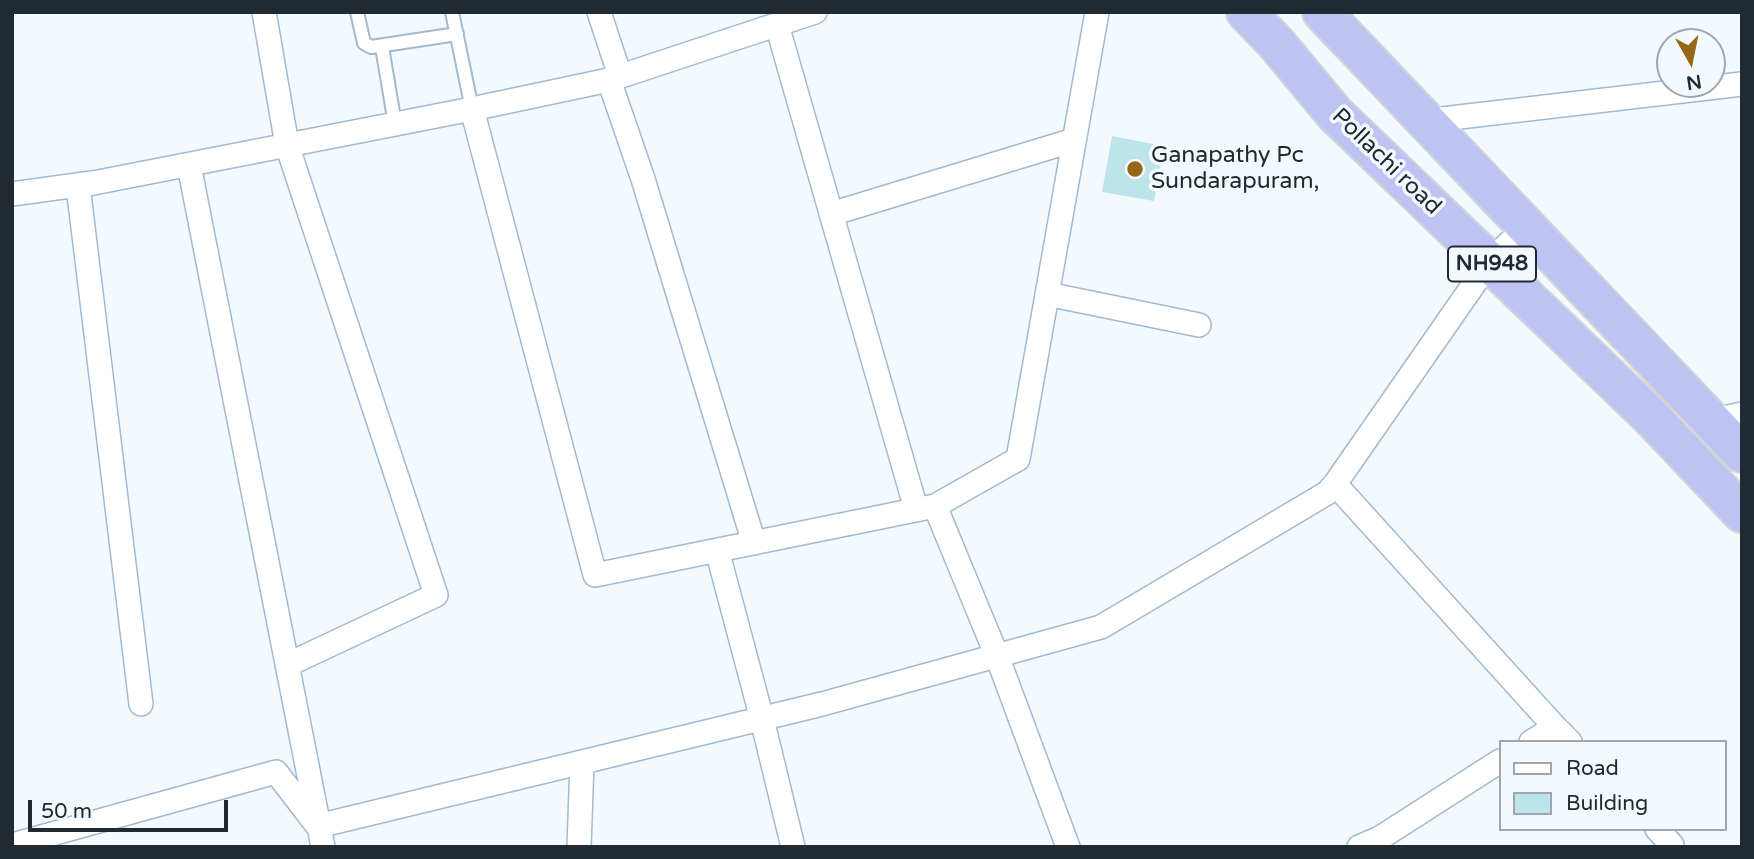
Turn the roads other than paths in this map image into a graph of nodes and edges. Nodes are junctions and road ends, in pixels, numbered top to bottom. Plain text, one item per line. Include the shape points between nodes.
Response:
1 (264, 12) edge
2 (357, 12) edge
3 (452, 12) edge
4 (599, 12) edge
5 (815, 12) edge
6 (1097, 12) edge
7 (1246, 12) edge
8 (1331, 14) edge
9 (777, 25) junction
10 (457, 34) junction
11 (382, 47) junction
12 (614, 78) junction
13 (1742, 84) edge
14 (472, 109) junction
15 (1425, 121) junction
16 (394, 124) junction
17 (1074, 140) junction
18 (287, 145) junction
19 (189, 165) junction
20 (99, 182) junction
21 (12, 194) edge
22 (831, 214) junction
23 (1526, 227) junction
24 (1490, 261) junction
25 (1047, 295) junction
26 (1199, 325) dead end
27 (1727, 418) edge
28 (1742, 453) edge
29 (1335, 484) junction
30 (926, 508) junction
31 (1742, 513) edge
32 (754, 543) junction
33 (717, 550) junction
34 (997, 656) junction
35 (287, 665) junction
36 (141, 704) dead end
37 (762, 719) junction
38 (1563, 734) edge
39 (1539, 740) edge
40 (582, 762) junction
41 (1498, 762) edge
42 (321, 837) edge
43 (12, 845) edge
44 (579, 847) edge
45 (793, 847) edge
46 (1068, 847) edge
47 (1359, 847) edge

1 - 18 street
2 - 11 lane via 364,43
3 - 10 lane
4 - 12 street
5 - 9 street
6 - 17 street
7 - 24 highway, Pollachi road / NH948 via 1335,114
8 - 15 highway, NH948
9 - 12 street
9 - 22 street
10 - 11 lane
10 - 14 lane
11 - 16 lane
12 - 14 street
12 - 32 street
13 - 15 street
14 - 16 street
14 - 33 street via 595,575
15 - 23 highway, NH948
16 - 18 street
17 - 22 street
17 - 25 street
18 - 19 street
18 - 35 street via 436,595
19 - 20 street
19 - 35 street
20 - 21 street
20 - 36 street via 78,186
22 - 30 street
23 - 24 street
23 - 27 highway, NH948
24 - 29 street
24 - 31 highway, Pollachi road / NH948 via 1650,416
25 - 26 street
25 - 30 street via 1018,459
27 - 28 highway, NH948
29 - 34 street via 1327,493 1101,627
29 - 38 street
30 - 32 street
30 - 34 street
32 - 33 street
33 - 37 street
34 - 37 street
34 - 46 street
35 - 42 street
37 - 40 street
37 - 45 street
38 - 39 street
40 - 42 street
40 - 44 street
41 - 47 street
42 - 43 street via 276,772

